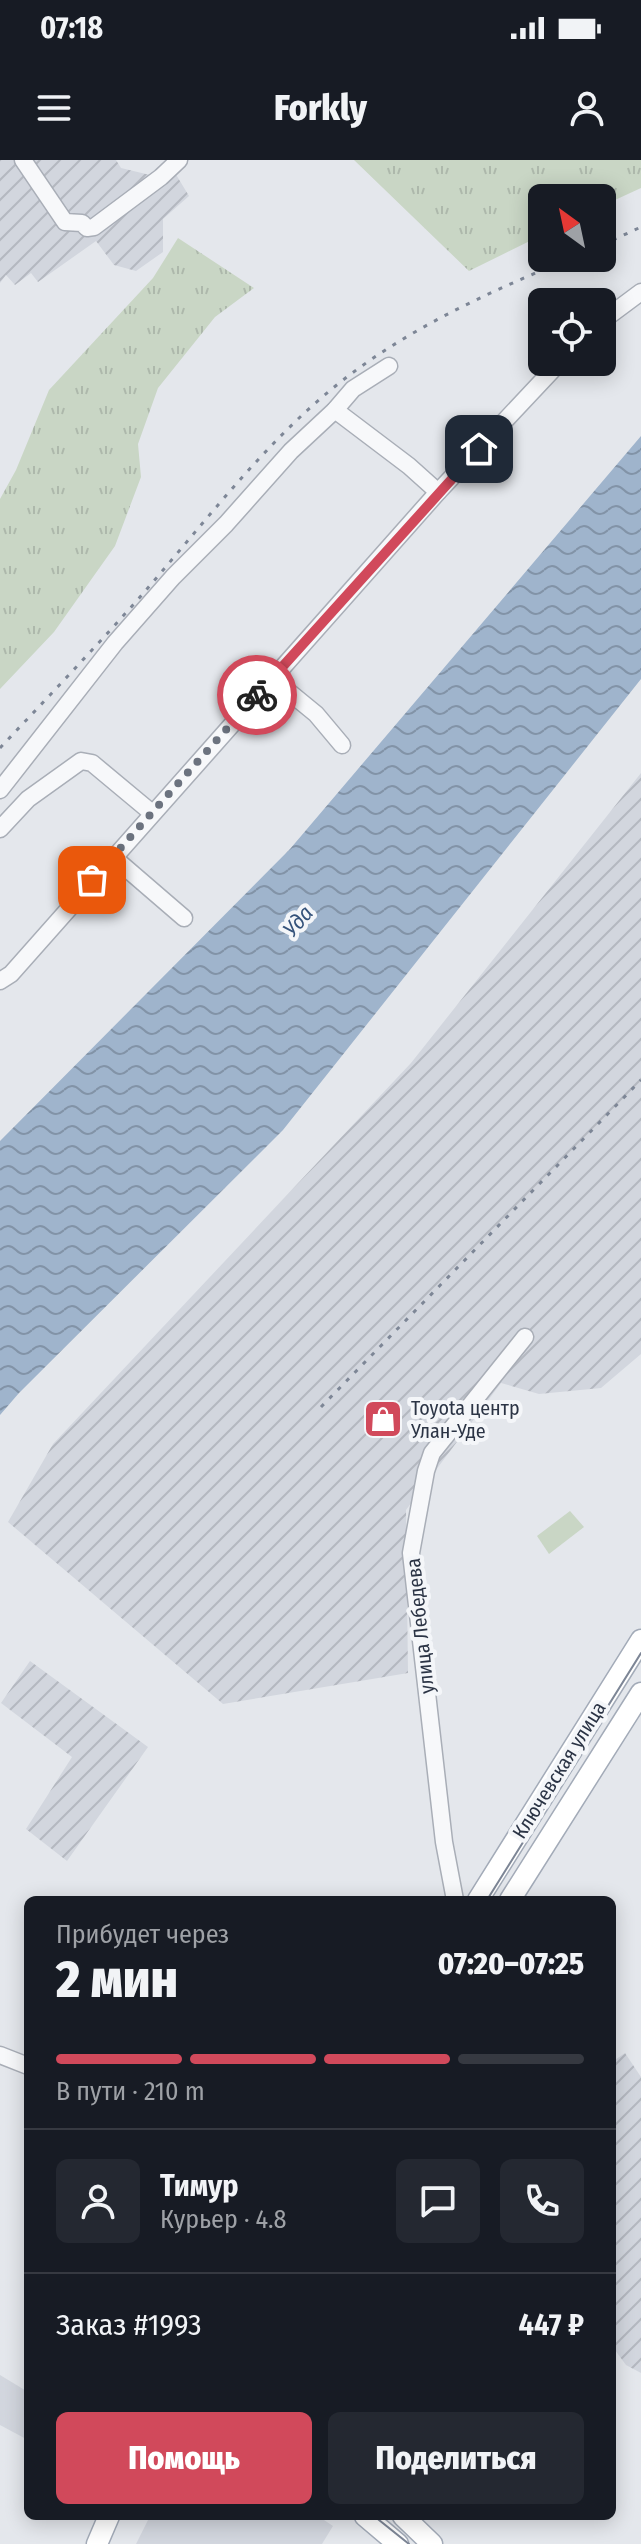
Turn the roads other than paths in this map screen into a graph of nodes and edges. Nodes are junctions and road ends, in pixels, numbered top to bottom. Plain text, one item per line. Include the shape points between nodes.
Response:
1 (23, 160) edge
2 (179, 160) edge
3 (641, 292) edge
4 (616, 311) edge
5 (389, 366) dead end
6 (547, 376) edge
7 (335, 410) junction
8 (438, 492) junction
9 (272, 678) junction
10 (342, 745) dead end
11 (0, 790) edge
12 (152, 813) junction
13 (0, 829) edge
14 (112, 856) junction
15 (184, 918) dead end
16 (0, 981) edge
17 (525, 1337) dead end
18 (641, 1640) edge
19 (641, 1693) edge
20 (454, 1896) edge
21 (481, 1896) edge
22 (513, 1896) edge
23 (0, 2055) edge
24 (24, 2064) edge
25 (107, 2520) edge
26 (370, 2520) edge
27 (400, 2520) edge
28 (406, 2520) edge
29 (392, 2539) edge
30 (97, 2544) edge
31 (432, 2544) edge

1 - 2 street via 65,222 87,228
3 - 4 street
5 - 7 street via 353,389
6 - 8 street
7 - 8 street
7 - 11 street via 173,577
8 - 9 street
9 - 10 street via 316,714
9 - 12 street
12 - 13 street via 92,763 81,761 28,799
12 - 14 street
14 - 15 street
14 - 16 street
17 - 20 street, улица Лебедева via 432,1453 411,1553
18 - 21 main road, Ключевская улица
19 - 22 main road, Ключевская улица
23 - 24 street
25 - 30 main road
26 - 29 main road
27 - 29 main road
28 - 31 main road

